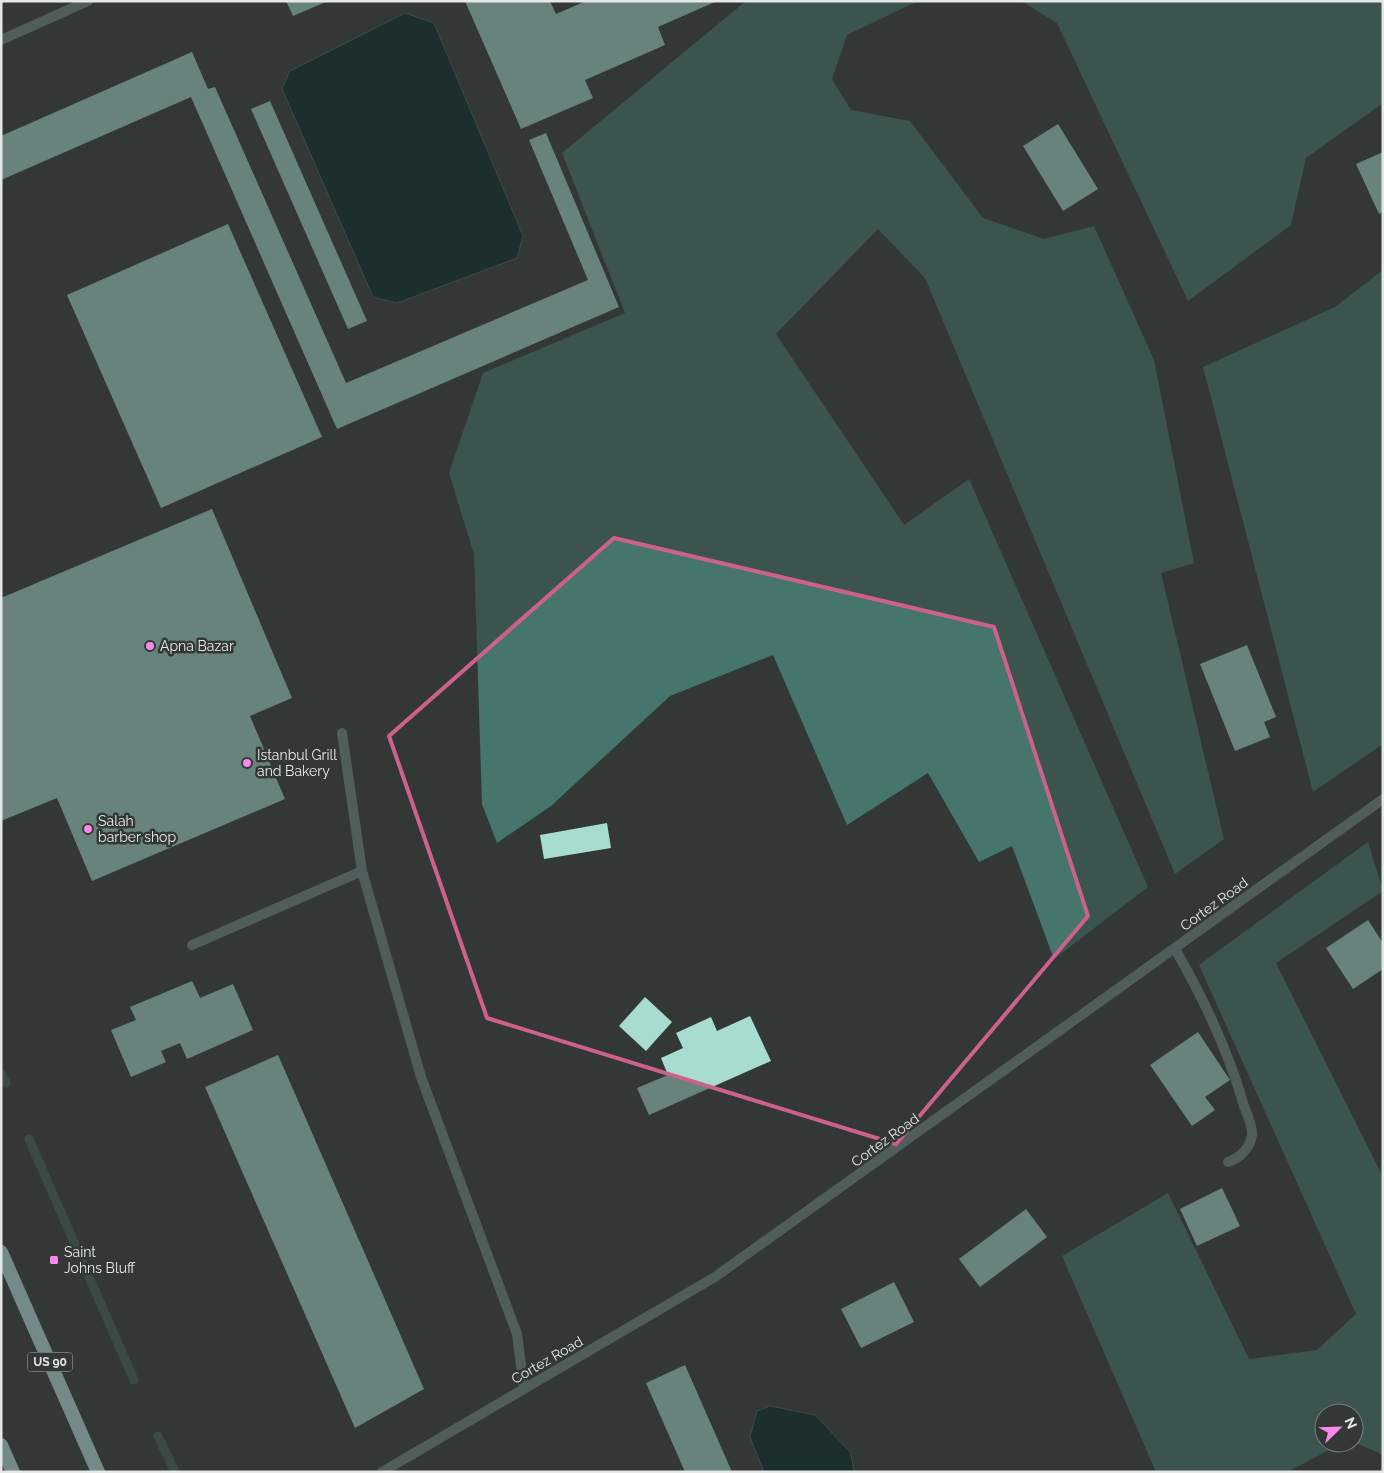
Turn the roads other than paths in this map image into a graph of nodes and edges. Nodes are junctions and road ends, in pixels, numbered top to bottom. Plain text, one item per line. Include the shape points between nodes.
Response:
1 (88, 1) edge
2 (1, 40) edge
3 (342, 733) dead end
4 (1383, 799) edge
5 (362, 871) junction
6 (192, 945) dead end
7 (1175, 949) junction
8 (1228, 1162) dead end
9 (1, 1252) edge
10 (524, 1389) junction
11 (1, 1445) edge
12 (13, 1472) edge
13 (98, 1472) edge
14 (382, 1472) edge

1 - 2 street
3 - 5 street
4 - 7 street, Cortez Road
5 - 6 street
5 - 10 street via 421,1077 517,1334
7 - 8 street via 1215,1024 1253,1133 1239,1158
7 - 10 street, Cortez Road via 715,1277
9 - 13 highway, US 90
10 - 14 street, Cortez Road
11 - 12 highway

